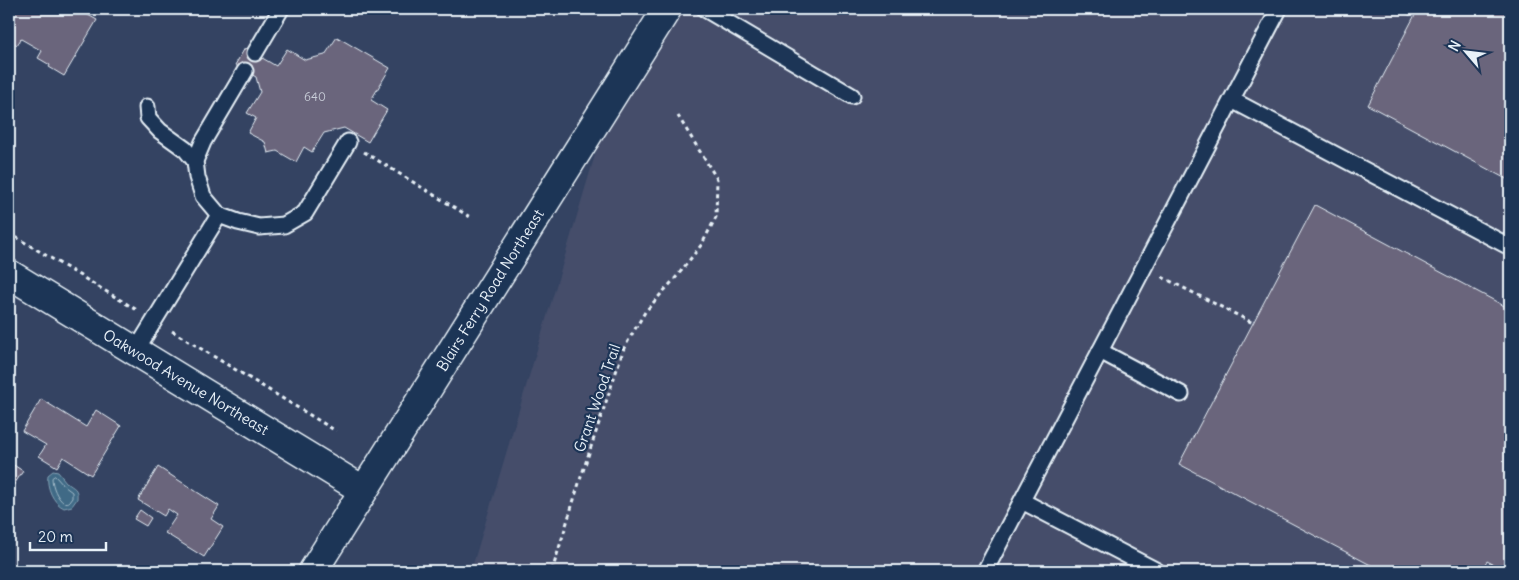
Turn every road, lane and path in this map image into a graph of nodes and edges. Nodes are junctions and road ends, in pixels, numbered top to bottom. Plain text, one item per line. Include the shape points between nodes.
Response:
1 (281, 9) edge
2 (667, 9) edge
3 (705, 9) edge
4 (1280, 9) edge
5 (1400, 9) edge
6 (1414, 16) dead end
7 (255, 53) dead end
8 (245, 71) dead end
9 (852, 96) dead end
10 (1232, 100) junction
11 (147, 107) dead end
12 (678, 116) dead end
13 (355, 146) joint
14 (195, 161) junction
15 (219, 215) junction
16 (470, 217) dead end
17 (1510, 247) edge
18 (1143, 268) junction
19 (9, 274) edge
20 (1254, 323) dead end
21 (1100, 351) junction
22 (135, 352) junction
23 (1181, 394) dead end
24 (363, 490) junction
25 (1022, 501) junction
26 (313, 571) edge
27 (552, 571) edge
28 (985, 571) edge
29 (1156, 571) edge

1 - 7 lane
2 - 24 main road, Blairs Ferry Road Northeast
3 - 9 lane
4 - 10 lane
5 - 6 path
8 - 14 lane
10 - 17 lane
10 - 18 lane
11 - 14 lane via 148,118
12 - 27 path, Grant Wood Trail via 717,179 716,218 702,244 645,312 624,348
13 - 15 lane via 306,213 284,225 260,227
13 - 16 path
14 - 15 lane via 203,196
15 - 22 lane
18 - 20 path
18 - 21 lane
19 - 22 main road, Oakwood Avenue Northeast
21 - 23 lane
21 - 25 lane
22 - 24 main road, Oakwood Avenue Northeast
24 - 26 main road, Blairs Ferry Road Northeast
25 - 28 lane
25 - 29 lane

